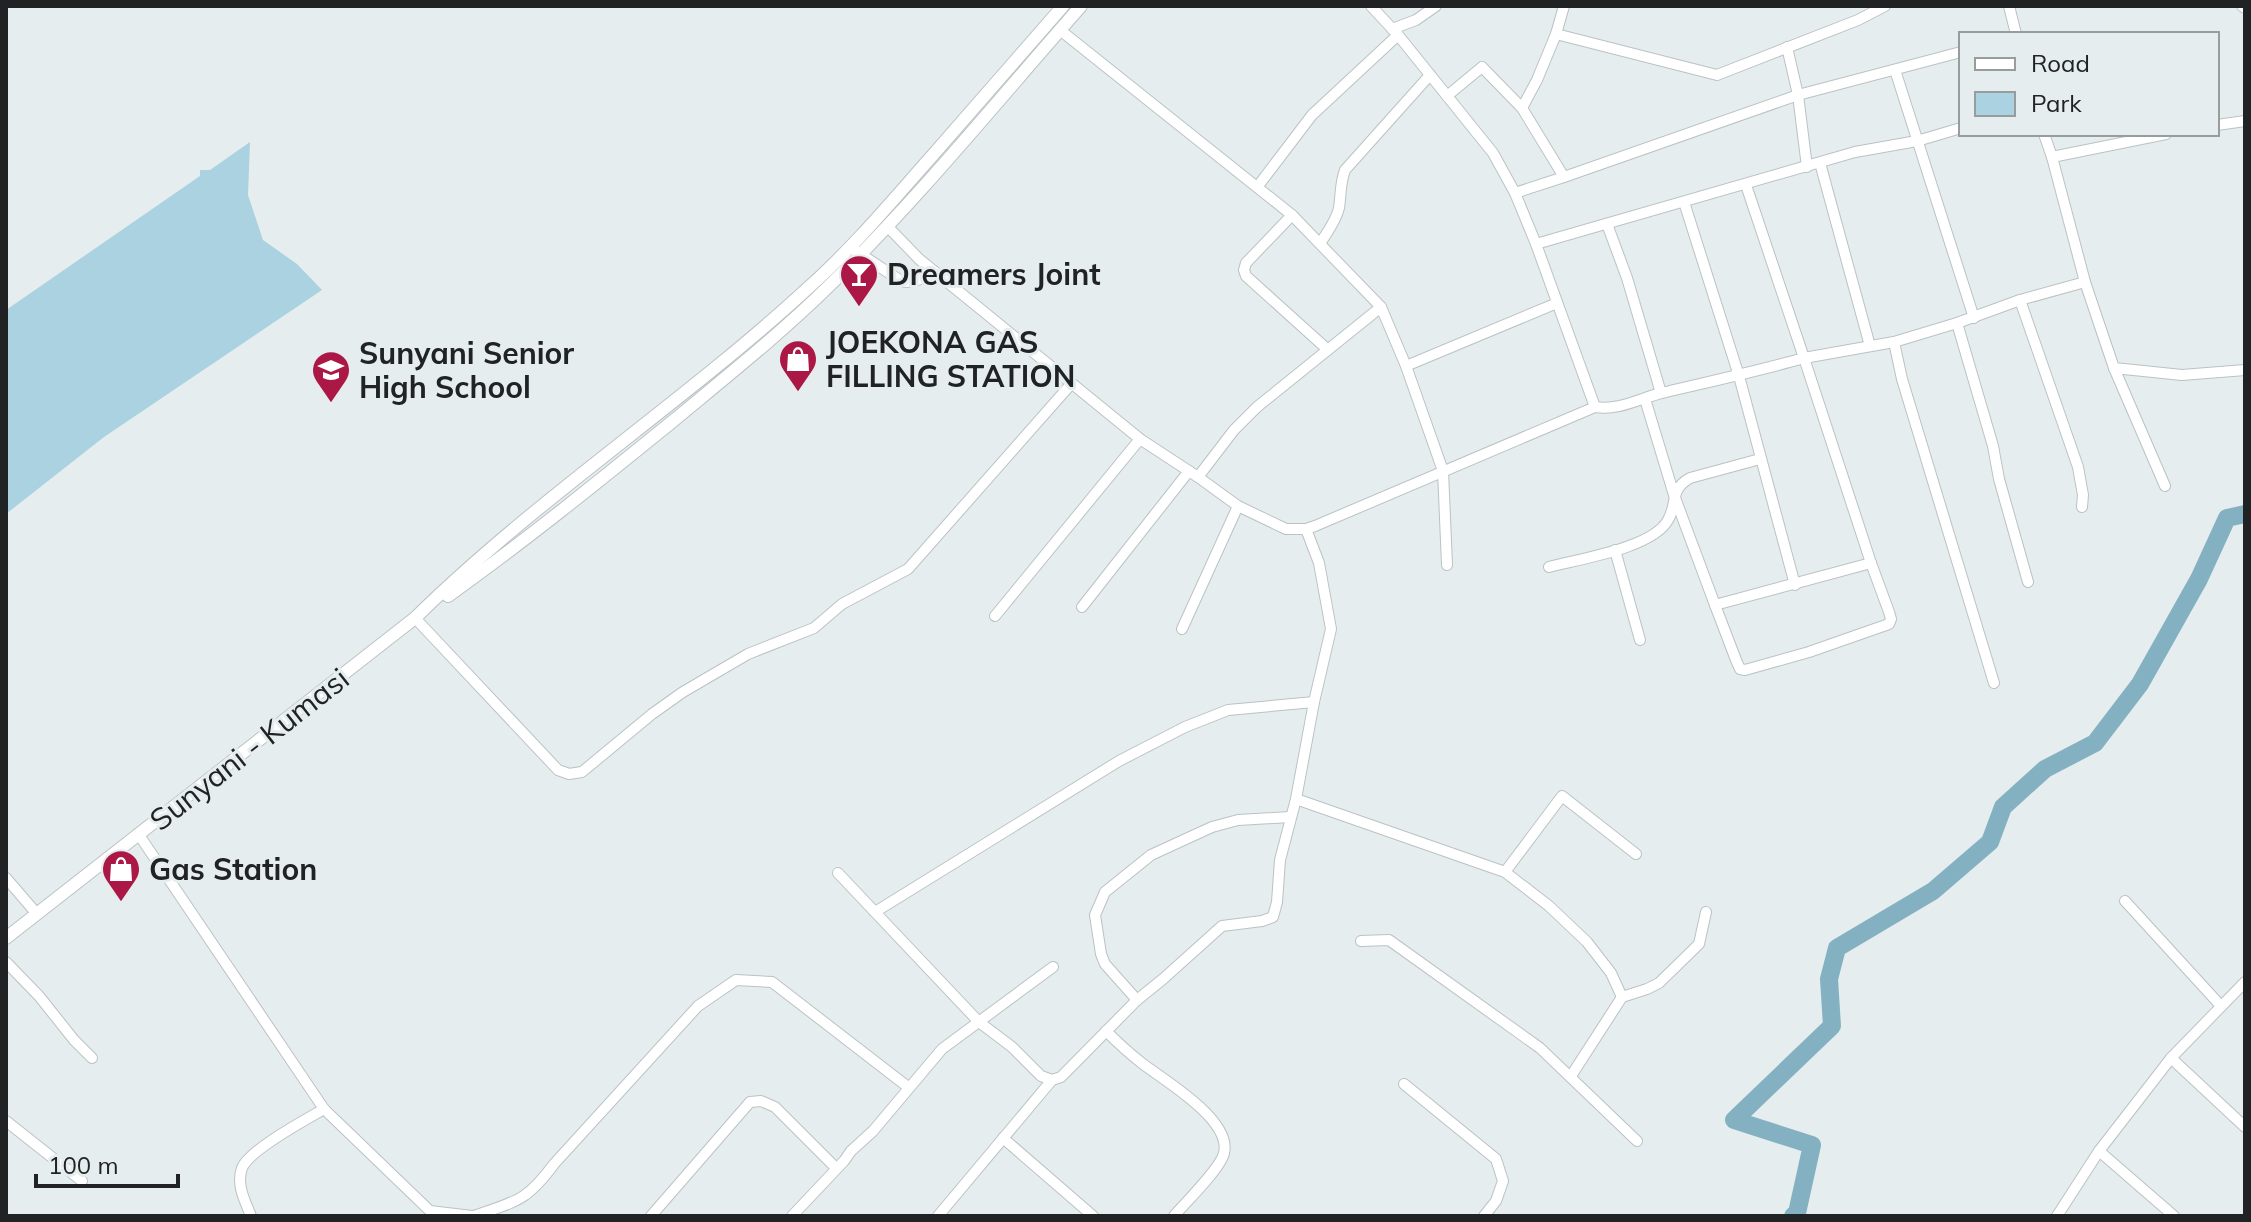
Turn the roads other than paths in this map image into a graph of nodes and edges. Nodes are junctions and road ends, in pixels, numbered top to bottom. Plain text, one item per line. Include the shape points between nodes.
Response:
1 (1063, 6) edge
2 (1081, 6) edge
3 (1371, 6) edge
4 (1436, 6) edge
5 (1564, 6) edge
6 (1885, 6) edge
7 (2009, 6) edge
8 (1060, 30) junction
9 (1395, 32) junction
10 (2016, 32) edge
11 (1556, 34) junction
12 (1787, 47) junction
13 (1959, 53) edge
14 (1895, 70) junction
15 (1430, 75) junction
16 (1798, 95) junction
17 (1447, 96) junction
18 (1522, 108) junction
19 (2245, 121) edge
20 (2219, 125) edge
21 (1959, 129) edge
22 (2045, 136) edge
23 (2156, 136) edge
24 (1917, 141) junction
25 (2052, 157) junction
26 (1820, 163) junction
27 (1807, 167) junction
28 (1564, 177) junction
29 (1746, 185) junction
30 (1258, 186) junction
31 (1515, 193) junction
32 (1684, 202) junction
33 (1292, 215) junction
34 (1607, 224) junction
35 (888, 227) junction
36 (1321, 242) junction
37 (1536, 244) junction
38 (856, 251) junction
39 (934, 271) junction
40 (2085, 282) junction
41 (2020, 300) junction
42 (1557, 303) junction
43 (1381, 307) junction
44 (1974, 318) junction
45 (1957, 323) junction
46 (1894, 342) junction
47 (1870, 346) junction
48 (1327, 349) junction
49 (1804, 358) junction
50 (1406, 366) junction
51 (2114, 368) junction
52 (2245, 370) edge
53 (1739, 376) junction
54 (1072, 383) junction
55 (1661, 393) junction
56 (1645, 399) junction
57 (1595, 407) junction
58 (1140, 439) junction
59 (1760, 459) junction
60 (1443, 471) junction
61 (1194, 474) junction
62 (2165, 486) dead end
63 (1674, 495) junction
64 (1238, 506) junction
65 (2082, 507) dead end
66 (1306, 529) junction
67 (1615, 550) junction
68 (1871, 563) junction
69 (1447, 565) dead end
70 (1549, 567) dead end
71 (2028, 582) dead end
72 (1795, 585) junction
73 (1715, 605) junction
74 (1082, 607) dead end
75 (995, 616) dead end
76 (415, 618) junction
77 (1182, 629) dead end
78 (1640, 640) dead end
79 (1994, 683) dead end
80 (1314, 702) junction
81 (1296, 799) junction
82 (1290, 817) junction
83 (139, 835) junction
84 (1636, 854) dead end
85 (1505, 872) junction
86 (838, 873) dead end
87 (6, 878) edge
88 (2125, 901) dead end
89 (875, 912) junction
90 (1706, 912) dead end
91 (37, 914) junction
92 (6, 938) edge
93 (1361, 941) dead end
94 (6, 962) edge
95 (1053, 967) dead end
96 (2245, 982) edge
97 (1622, 997) junction
98 (1137, 1000) junction
99 (2221, 1006) junction
100 (979, 1022) junction
101 (1106, 1031) junction
102 (92, 1058) dead end
103 (2171, 1058) junction
104 (1571, 1076) junction
105 (1052, 1080) junction
106 (1404, 1084) dead end
107 (908, 1087) junction
108 (324, 1109) junction
109 (6, 1121) edge
110 (2245, 1127) edge
111 (1003, 1138) junction
112 (1637, 1141) dead end
113 (2099, 1151) junction
114 (836, 1168) junction
115 (82, 1181) dead end
116 (428, 1213) edge
117 (251, 1216) edge
118 (473, 1216) edge
119 (651, 1216) edge
120 (792, 1216) edge
121 (938, 1216) edge
122 (1093, 1216) edge
123 (1174, 1216) edge
124 (1484, 1216) edge
125 (2057, 1216) edge
126 (2174, 1216) edge

1 - 38 main road
2 - 8 main road
3 - 9 street
4 - 9 street
5 - 11 street
6 - 12 street
7 - 10 street
8 - 30 street
8 - 35 main road
9 - 15 street
9 - 30 street via 1312,115
11 - 12 street via 1717,75
11 - 18 street
12 - 16 street
13 - 14 street
14 - 16 street
14 - 24 street
15 - 17 street
15 - 36 street via 1345,170 1336,219
16 - 27 street
16 - 28 street
17 - 18 street via 1482,67
17 - 31 street via 1493,153
18 - 28 street
19 - 20 street
21 - 24 street
22 - 25 street
23 - 25 street
24 - 26 street
24 - 44 street
25 - 40 street
26 - 27 street
26 - 47 street
27 - 29 street
28 - 31 street
29 - 32 street
29 - 49 street
30 - 33 street
31 - 37 street
32 - 34 street
32 - 53 street
33 - 36 street
33 - 48 street via 1244,270
34 - 37 street
34 - 55 street
35 - 38 main road
35 - 39 street
36 - 43 street
37 - 42 street
38 - 39 street via 908,283
38 - 76 main road, Sunyani - Kumasi via 826,289 749,358 634,453
39 - 54 street
40 - 41 street
40 - 51 street
41 - 44 street
41 - 65 street via 2078,467
42 - 50 street
42 - 57 street
43 - 48 street
43 - 50 street
44 - 45 street
45 - 46 street
45 - 71 street
46 - 47 street
46 - 79 street
47 - 49 street
48 - 61 street via 1257,407
49 - 53 street
49 - 68 street
50 - 60 street
51 - 52 street via 2182,375
51 - 62 street
53 - 55 street
53 - 59 street
54 - 58 street
54 - 76 street via 908,569 842,604 814,628 748,654 683,692 582,772 558,770
55 - 56 street
56 - 57 street via 1608,409
56 - 63 street
57 - 60 street
58 - 61 street
58 - 75 street
59 - 63 street via 1690,478
59 - 72 street
60 - 66 street
60 - 69 street
61 - 64 street
61 - 74 street
63 - 67 street via 1670,518 1659,532
63 - 73 street
64 - 66 street via 1286,529
64 - 77 street
66 - 80 street via 1319,563 1331,629
67 - 70 street
67 - 78 street
68 - 72 street
68 - 73 street via 1889,624 1770,664 1740,669
72 - 73 street
76 - 83 main road, Sunyani - Kumasi
80 - 81 street
80 - 89 street via 1228,710 1185,727 1119,761
81 - 82 street
81 - 85 street
82 - 98 street via 1273,917 1222,926
82 - 98 street via 1212,827 1151,855 1105,892 1095,915 1101,954
83 - 91 main road, Sunyani - Kumasi
83 - 108 street
84 - 85 street via 1562,796
85 - 97 street via 1587,942
86 - 89 street
87 - 91 street
88 - 99 street
89 - 100 street
90 - 97 street via 1699,944 1659,983
91 - 92 main road, Sunyani - Kumasi
93 - 104 street via 1389,940
94 - 102 street
95 - 100 street
96 - 99 street
97 - 104 street
98 - 101 street
99 - 103 street
100 - 105 street
100 - 107 street via 942,1049
101 - 105 street
101 - 123 street via 1209,1116 1225,1142 1222,1159
103 - 110 street
103 - 113 street
104 - 112 street
105 - 111 street
106 - 124 street via 1496,1159 1503,1181
107 - 114 street
107 - 118 street via 772,982 736,980 698,1006 539,1185 521,1200
108 - 116 street
108 - 117 street via 261,1147 242,1167 240,1190
109 - 115 street
111 - 121 street
111 - 122 street
113 - 125 street
113 - 126 street
114 - 119 street via 775,1107 750,1102
114 - 120 street
116 - 118 street

